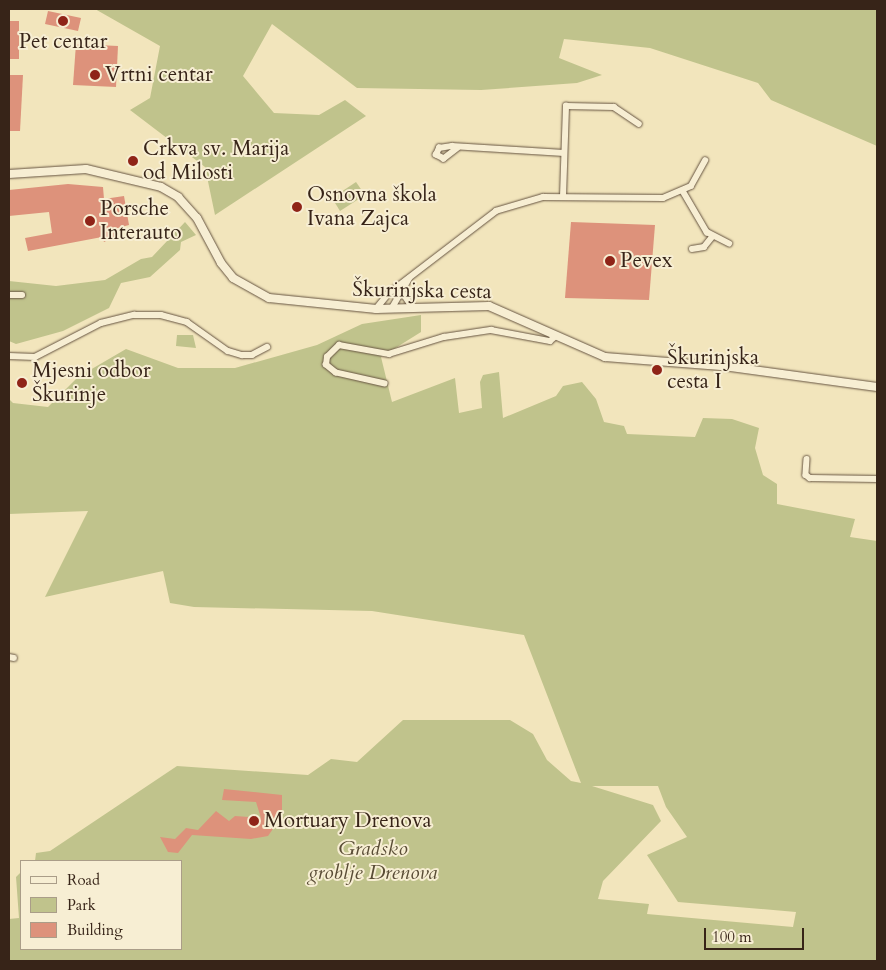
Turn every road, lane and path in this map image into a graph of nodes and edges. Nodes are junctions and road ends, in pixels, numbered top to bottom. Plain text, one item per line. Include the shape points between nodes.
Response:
1 (639, 124) dead end
2 (458, 148) dead end
3 (564, 153) junction
4 (704, 161) dead end
5 (9, 174) edge
6 (683, 191) junction
7 (562, 197) junction
8 (712, 237) junction
9 (729, 243) dead end
10 (692, 249) dead end
11 (409, 279) junction
12 (403, 293) junction
13 (9, 295) edge
14 (22, 295) dead end
15 (392, 308) junction
16 (413, 308) junction
17 (376, 309) junction
18 (556, 336) junction
19 (266, 347) dead end
20 (9, 356) edge
21 (385, 384) dead end
22 (877, 387) edge
23 (806, 459) dead end
24 (877, 479) edge

1 - 3 street via 614,107 566,106
2 - 3 street
3 - 7 street
4 - 6 street via 697,178
5 - 17 street, Škurinjska cesta via 86,169 161,187 184,203 197,218 220,263 250,290 290,302
6 - 7 street via 652,200
6 - 8 street
7 - 11 street via 530,199 496,211 468,229
8 - 9 street
8 - 10 street via 704,247
11 - 12 street
11 - 17 street via 388,294
12 - 15 street
12 - 16 street
13 - 14 street
15 - 16 street, Škurinjska cesta
15 - 17 street, Škurinjska cesta
16 - 18 street, Škurinjska cesta via 489,306
18 - 21 street via 550,341 491,330 444,337 389,354 340,345 328,357 326,364 336,372
18 - 22 street, Škurinjska cesta via 593,354 628,361 731,367
19 - 20 street via 252,355 242,355 228,351 187,322 161,315 134,315 102,324 36,357
23 - 24 street via 806,475 810,478

